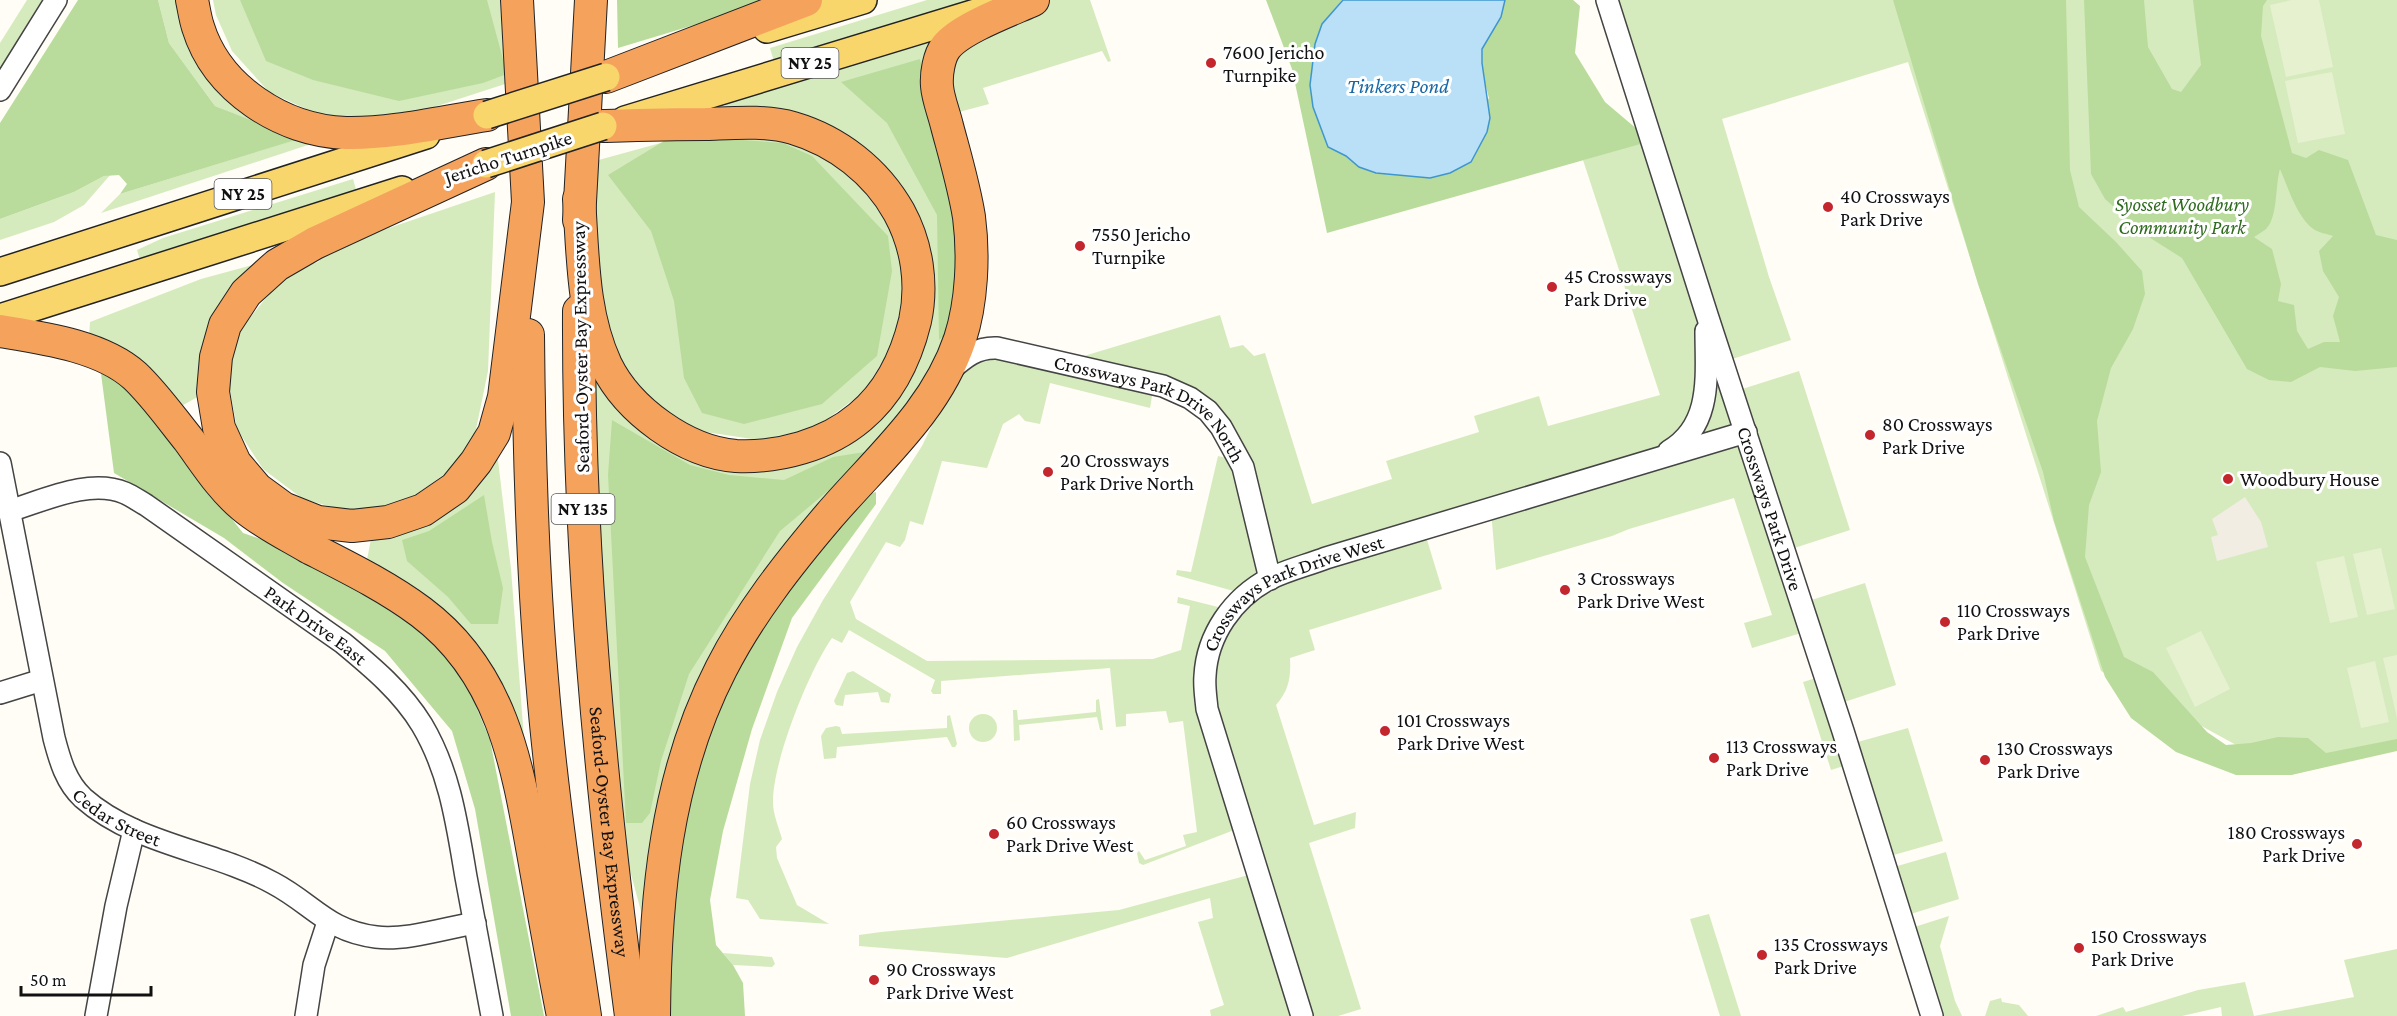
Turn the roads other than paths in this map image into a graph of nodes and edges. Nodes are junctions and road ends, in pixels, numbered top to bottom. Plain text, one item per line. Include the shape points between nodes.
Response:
1 (56, 0) edge
2 (192, 0) edge
3 (517, 0) edge
4 (591, 0) edge
5 (806, 0) edge
6 (863, 0) edge
7 (1017, 0) edge
8 (1033, 0) edge
9 (1607, 0) edge
10 (606, 77) junction
11 (0, 90) edge
12 (487, 115) junction
13 (603, 126) junction
14 (486, 164) junction
15 (579, 199) junction
16 (528, 202) junction
17 (0, 272) edge
18 (1707, 315) junction
19 (0, 318) edge
20 (0, 331) edge
21 (944, 375) junction
22 (1746, 432) junction
23 (1653, 460) junction
24 (0, 463) edge
25 (9, 511) junction
26 (1270, 579) junction
27 (42, 680) junction
28 (0, 693) edge
29 (134, 830) junction
30 (328, 922) junction
31 (475, 923) junction
32 (96, 1016) edge
33 (306, 1016) edge
34 (492, 1016) edge
35 (563, 1016) edge
36 (585, 1016) edge
37 (631, 1016) edge
38 (654, 1016) edge
39 (1302, 1016) edge
40 (1932, 1016) edge

1 - 11 street
2 - 12 highway via 198,28 213,58 236,87 268,111 304,126 345,133
3 - 16 highway
4 - 15 highway, Seaford-Oyster Bay Expressway / NY 135
5 - 10 highway
6 - 10 main road, NY 25
7 - 13 main road, Jericho Turnpike / NY 25
8 - 21 highway via 964,32 945,48 941,60 937,84 960,173 970,238 967,301 960,337
9 - 18 street, Crossways Park Drive
10 - 12 main road, NY 25, bridge
12 - 17 main road, NY 25
13 - 14 main road, Jericho Turnpike / NY 25, bridge
13 - 15 highway via 750,122 791,128 831,144 865,168 891,197 910,231 918,270 917,309 908,348 887,388 860,418 822,441 780,454 734,456 692,444 657,425 627,398 607,366 594,332 586,293
14 - 16 highway via 315,243 277,265 246,293 225,325 216,357 213,392 219,428 235,462 256,489 283,508 318,522 352,526 388,522 423,510 455,488 494,433 504,397
14 - 19 main road, Jericho Turnpike / NY 25
15 - 37 highway, Seaford-Oyster Bay Expressway / NY 135 via 583,533 596,717
16 - 36 highway, NY 135 via 531,488 542,679
18 - 22 street, Crossways Park Drive
18 - 23 street via 1706,399 1702,413 1682,442
20 - 35 highway via 62,342 98,354 134,375 242,505 272,527 384,586 423,614 476,670 495,705 520,780
21 - 26 street, Crossways Park Drive North via 972,352 997,348 1149,382 1190,398 1221,427 1243,467
21 - 38 highway via 896,444 829,516 786,571 721,669 694,734 674,802 661,873 654,950
22 - 23 street, Crossways Park Drive West
22 - 40 street, Crossways Park Drive
23 - 26 street, Crossways Park Drive West via 1326,558
24 - 25 street, Cedar Street
25 - 27 street, Cedar Street
25 - 31 street, Park Drive East via 74,491 101,488 124,493 371,666 421,723 440,759 452,797
26 - 39 street, Crossways Park Drive West via 1236,603 1215,635 1205,675 1207,709
27 - 28 street
27 - 29 street, Cedar Street via 59,756 69,781 82,798
29 - 30 street, Cedar Street via 247,870 275,884
29 - 32 street
30 - 31 street, Cedar Street via 378,938
30 - 33 street via 314,965
31 - 34 street, Park Drive East

